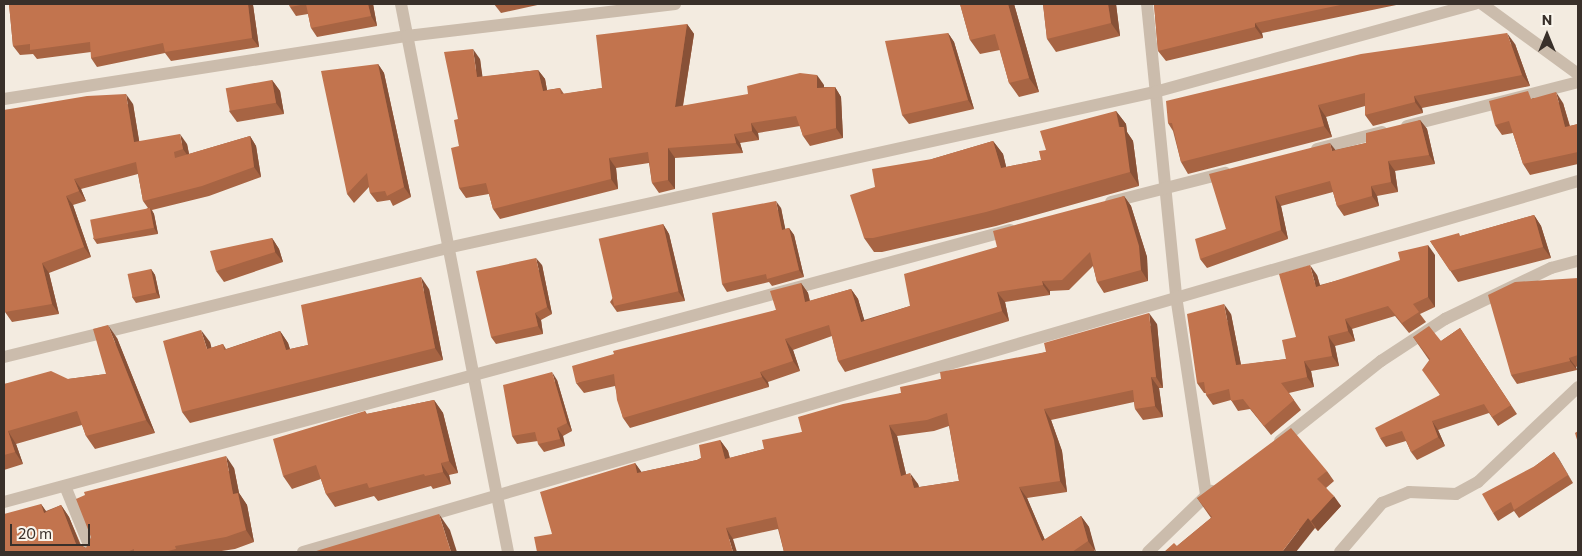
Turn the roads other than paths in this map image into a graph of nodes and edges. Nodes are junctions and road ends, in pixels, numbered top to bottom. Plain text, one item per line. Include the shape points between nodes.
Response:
1 (401, 4) edge
2 (675, 4) edge
3 (1147, 4) edge
4 (1475, 4) edge
5 (1482, 4) edge
6 (407, 36) junction
7 (1578, 74) edge
8 (1578, 82) edge
9 (1155, 92) junction
10 (4, 99) edge
11 (1300, 153) edge
12 (1242, 168) edge
13 (1578, 181) edge
14 (1166, 188) junction
15 (1098, 206) edge
16 (1021, 227) edge
17 (448, 248) junction
18 (1578, 262) edge
19 (1176, 296) junction
20 (4, 357) edge
21 (472, 374) junction
22 (1578, 387) edge
23 (1267, 451) edge
24 (1221, 484) edge
25 (65, 486) junction
26 (1206, 495) junction
27 (495, 496) junction
28 (4, 502) edge
29 (92, 552) edge
30 (303, 552) edge
31 (508, 552) edge
32 (1148, 552) edge
33 (1340, 552) edge

1 - 6 street
2 - 6 street
3 - 9 street
4 - 9 street
5 - 7 street
6 - 10 street
6 - 17 street
8 - 11 street
9 - 14 street
9 - 17 street
12 - 14 street
13 - 19 street
14 - 15 street
14 - 19 street
16 - 21 street
17 - 20 street
17 - 21 street
18 - 23 street via 1551,268 1445,319 1381,361
19 - 26 street
19 - 27 street
21 - 25 street
21 - 27 street
22 - 33 street via 1478,482 1456,494 1409,492 1382,503
24 - 26 street
25 - 28 street
25 - 29 street
26 - 32 street
27 - 30 street
27 - 31 street

